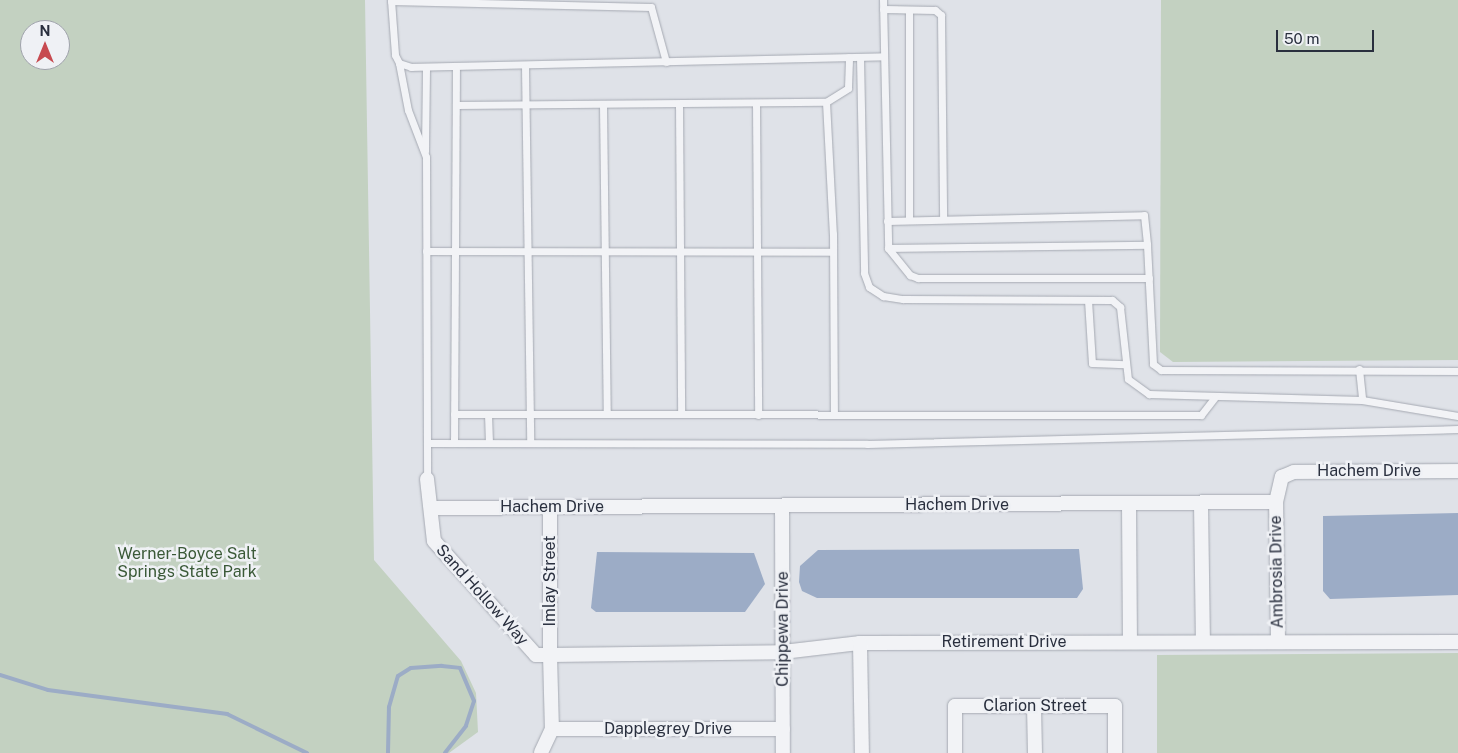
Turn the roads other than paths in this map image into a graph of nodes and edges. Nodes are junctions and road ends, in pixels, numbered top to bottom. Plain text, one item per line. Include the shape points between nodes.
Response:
1 (391, 0) edge
2 (883, 0) edge
3 (883, 9) junction
4 (909, 10) junction
5 (860, 56) junction
6 (884, 56) junction
7 (849, 57) junction
8 (666, 62) junction
9 (399, 63) junction
10 (525, 66) junction
11 (456, 68) junction
12 (426, 69) junction
13 (826, 102) junction
14 (756, 103) junction
15 (679, 104) junction
16 (456, 105) junction
17 (603, 105) junction
18 (526, 106) junction
19 (426, 158) junction
20 (943, 219) junction
21 (909, 220) junction
22 (887, 221) junction
23 (1147, 245) junction
24 (888, 248) junction
25 (426, 251) junction
26 (833, 252) junction
27 (455, 253) junction
28 (605, 253) junction
29 (679, 253) junction
30 (757, 253) junction
31 (527, 254) junction
32 (1149, 278) junction
33 (1088, 300) junction
34 (1125, 364) junction
35 (1359, 369) junction
36 (1454, 371) edge
37 (1458, 377) edge
38 (1215, 397) junction
39 (1362, 400) junction
40 (454, 414) junction
41 (488, 414) junction
42 (529, 414) junction
43 (607, 414) junction
44 (681, 414) junction
45 (758, 415) junction
46 (834, 415) junction
47 (1458, 416) edge
48 (1458, 430) edge
49 (427, 443) junction
50 (454, 443) junction
51 (488, 443) junction
52 (530, 443) junction
53 (1458, 471) edge
54 (428, 479) joint
55 (1276, 502) junction
56 (1201, 503) junction
57 (1129, 504) junction
58 (782, 506) junction
59 (550, 507) junction
60 (433, 508) junction
61 (1130, 641) junction
62 (1203, 641) junction
63 (1278, 641) junction
64 (1458, 642) edge
65 (860, 643) junction
66 (783, 652) junction
67 (550, 655) junction
68 (1034, 706) junction
69 (783, 729) junction
70 (552, 730) junction
71 (541, 753) edge
72 (783, 753) edge
73 (862, 753) edge
74 (955, 753) edge
75 (1035, 753) edge
76 (1116, 753) edge

1 - 8 lane via 651,7
1 - 9 lane
2 - 3 lane
3 - 4 lane
3 - 6 lane
4 - 20 lane via 934,10 941,15
4 - 21 lane
5 - 6 lane
5 - 7 lane
5 - 33 lane via 864,273 869,287 883,296 903,299
6 - 22 lane
7 - 8 lane
7 - 13 lane via 848,88
8 - 10 lane
9 - 12 lane
9 - 19 lane via 408,110
10 - 11 lane
10 - 18 lane
11 - 12 lane
11 - 16 lane
12 - 19 lane
13 - 14 lane
13 - 26 lane
14 - 15 lane
14 - 30 lane
15 - 17 lane
15 - 29 lane
16 - 18 lane
16 - 27 lane
17 - 18 lane
17 - 28 lane
18 - 31 lane
19 - 25 lane
20 - 21 lane
20 - 23 lane via 1144,215
21 - 22 lane
22 - 24 lane
23 - 24 lane
23 - 32 lane
24 - 32 lane via 910,275 918,278
25 - 27 lane
25 - 49 lane
26 - 30 lane
26 - 46 lane
27 - 31 lane
27 - 40 lane
28 - 29 lane
28 - 31 lane
28 - 43 lane
29 - 30 lane
29 - 44 lane
30 - 45 lane
31 - 42 lane
32 - 35 lane via 1152,364 1161,370
33 - 34 lane via 1112,300 1120,307
33 - 34 lane via 1092,363
34 - 38 lane via 1136,388 1149,394
35 - 36 lane
35 - 39 lane
36 - 37 lane
38 - 39 lane
38 - 46 lane via 1201,415
39 - 47 lane
40 - 41 lane
40 - 50 lane
41 - 42 lane
41 - 51 lane
42 - 43 lane
42 - 52 lane
43 - 44 lane
44 - 45 lane
45 - 46 lane
48 - 52 lane via 877,444
49 - 50 lane
49 - 54 lane
50 - 51 lane
51 - 52 lane
53 - 55 street, Hachem Drive via 1294,472 1282,477
54 - 60 street, Sand Hollow Way
55 - 56 street, Hachem Drive
55 - 63 street, Ambrosia Drive
56 - 57 street, Hachem Drive
56 - 62 street
57 - 58 street, Hachem Drive
57 - 61 street
58 - 59 street, Hachem Drive
58 - 66 street, Chippewa Drive
59 - 60 street, Hachem Drive
59 - 67 street, Imlay Street
60 - 67 street, Sand Hollow Way via 434,542 536,655
61 - 62 street, Retirement Drive
61 - 65 street, Retirement Drive
62 - 63 street, Retirement Drive
63 - 64 street, Retirement Drive
65 - 66 street, Retirement Drive
65 - 73 street
66 - 67 street, Retirement Drive
66 - 69 street, Chippewa Drive
67 - 70 street
68 - 74 street, Clarion Street via 955,706
68 - 75 street
68 - 76 street, Clarion Street via 1115,706
69 - 70 street, Dapplegrey Drive
69 - 72 street, Chippewa Drive
70 - 71 street

